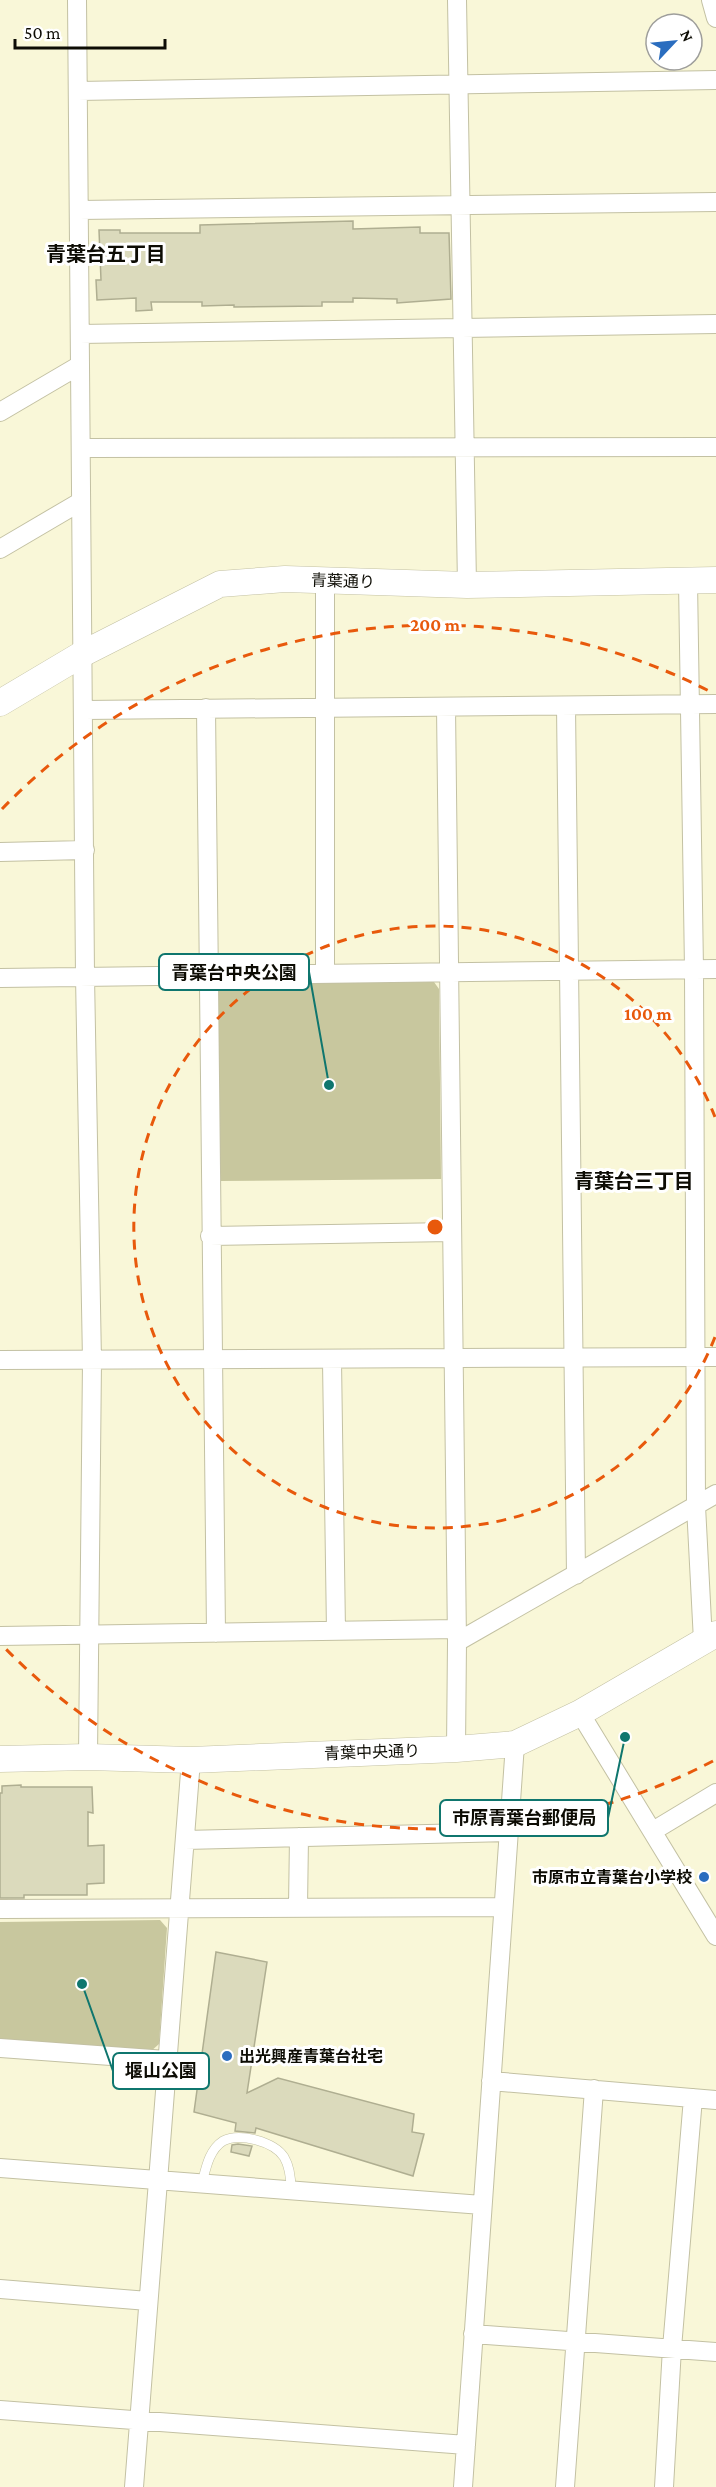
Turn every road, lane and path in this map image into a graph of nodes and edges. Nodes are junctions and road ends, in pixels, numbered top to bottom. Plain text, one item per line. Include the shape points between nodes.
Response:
1 (76, 0) edge
2 (458, 0) edge
3 (711, 0) edge
4 (716, 18) edge
5 (716, 80) edge
6 (459, 85) junction
7 (78, 91) junction
8 (716, 202) edge
9 (461, 205) junction
10 (79, 210) junction
11 (716, 324) edge
12 (463, 328) junction
13 (80, 334) junction
14 (80, 365) junction
15 (0, 412) edge
16 (465, 447) junction
17 (716, 447) edge
18 (81, 448) junction
19 (80, 502) junction
20 (0, 549) edge
21 (325, 580) junction
22 (716, 580) edge
23 (688, 581) junction
24 (466, 585) junction
25 (84, 653) junction
26 (0, 703) edge
27 (690, 704) junction
28 (716, 704) edge
29 (446, 706) junction
30 (566, 706) junction
31 (325, 707) junction
32 (206, 708) junction
33 (84, 710) junction
34 (85, 850) junction
35 (0, 852) edge
36 (694, 969) junction
37 (716, 969) edge
38 (568, 971) junction
39 (449, 972) junction
40 (325, 974) junction
41 (209, 975) junction
42 (85, 976) junction
43 (0, 978) edge
44 (451, 1232) junction
45 (210, 1236) junction
46 (695, 1357) junction
47 (716, 1357) edge
48 (574, 1358) junction
49 (0, 1360) edge
50 (92, 1360) junction
51 (212, 1360) junction
52 (332, 1360) junction
53 (453, 1360) junction
54 (716, 1494) edge
55 (696, 1506) junction
56 (576, 1575) junction
57 (336, 1631) junction
58 (216, 1633) junction
59 (88, 1635) junction
60 (0, 1636) edge
61 (457, 1636) junction
62 (710, 1638) edge
63 (580, 1713) junction
64 (515, 1744) junction
65 (456, 1749) junction
66 (88, 1757) junction
67 (0, 1759) edge
68 (192, 1760) junction
69 (716, 1793) edge
70 (653, 1831) junction
71 (508, 1832) junction
72 (299, 1837) junction
73 (185, 1840) junction
74 (298, 1907) junction
75 (503, 1907) junction
76 (180, 1908) junction
77 (0, 1909) edge
78 (716, 1936) edge
79 (0, 2048) edge
80 (166, 2060) junction
81 (491, 2080) junction
82 (594, 2090) junction
83 (693, 2098) junction
84 (716, 2100) edge
85 (0, 2168) edge
86 (158, 2179) junction
87 (202, 2183) junction
88 (291, 2190) junction
89 (482, 2205) junction
90 (0, 2289) edge
91 (148, 2301) junction
92 (473, 2334) junction
93 (575, 2341) junction
94 (672, 2348) junction
95 (716, 2352) edge
96 (0, 2410) edge
97 (139, 2420) junction
98 (466, 2445) junction
99 (134, 2487) edge
100 (463, 2487) edge
101 (565, 2487) edge
102 (664, 2487) edge

1 - 7 street
2 - 6 street
3 - 4 street
5 - 6 street
6 - 7 street
6 - 9 street
7 - 10 street
8 - 9 street
9 - 10 street
9 - 12 street
10 - 13 street
11 - 12 street
12 - 13 street
12 - 16 street
13 - 14 street
14 - 15 street
14 - 18 street
16 - 17 street
16 - 18 street
16 - 24 street
18 - 19 street
19 - 20 street
19 - 25 street
21 - 24 street, 青葉通り
21 - 25 street, 青葉通り via 220,584
21 - 31 street
22 - 23 street, 青葉通り
23 - 24 street, 青葉通り
23 - 27 street
25 - 26 street, 青葉通り
25 - 33 street
27 - 28 street
27 - 30 street
27 - 36 street
29 - 30 street
29 - 31 street
29 - 39 street
30 - 38 street
31 - 32 street
31 - 40 street
32 - 33 street
32 - 41 street
33 - 34 street
34 - 35 street
34 - 42 street
36 - 37 street
36 - 38 street
36 - 46 street
38 - 39 street
38 - 48 street
39 - 40 street
39 - 44 street
40 - 41 street
41 - 42 street
41 - 45 street
42 - 43 street
42 - 50 street
44 - 45 street
44 - 53 street
45 - 51 street
46 - 47 street
46 - 48 street
46 - 55 street
48 - 53 street
48 - 56 street
49 - 50 street
50 - 51 street
50 - 59 street
51 - 52 street
51 - 58 street
52 - 53 street
52 - 57 street
53 - 61 street
54 - 55 street
55 - 56 street
55 - 62 street
56 - 61 street
57 - 58 street
57 - 61 street
58 - 59 street
59 - 60 street
59 - 66 street
61 - 65 street
62 - 63 street, 青葉中央通り
63 - 64 street, 青葉中央通り
63 - 70 street
64 - 65 street, 青葉中央通り
64 - 71 street
65 - 68 street, 青葉中央通り
66 - 67 street, 青葉中央通り
66 - 68 street, 青葉中央通り
68 - 73 street
69 - 70 street
70 - 78 street
71 - 72 street
71 - 75 street
72 - 73 street
72 - 74 street
73 - 76 street
74 - 75 street
74 - 76 street
75 - 81 street
76 - 77 street
76 - 80 street
79 - 80 street
80 - 86 street
81 - 82 street
81 - 89 street
82 - 83 street
82 - 93 street
83 - 84 street
83 - 94 street
85 - 86 street
86 - 87 street
86 - 91 street
87 - 88 street
87 - 88 lane via 208,2158 224,2141 248,2137 284,2156 291,2173
88 - 89 street
89 - 92 street
90 - 91 street
91 - 97 street
92 - 93 street
92 - 98 street
93 - 94 street
93 - 101 street
94 - 95 street
94 - 102 street
96 - 97 street
97 - 98 street
97 - 99 street
98 - 100 street

